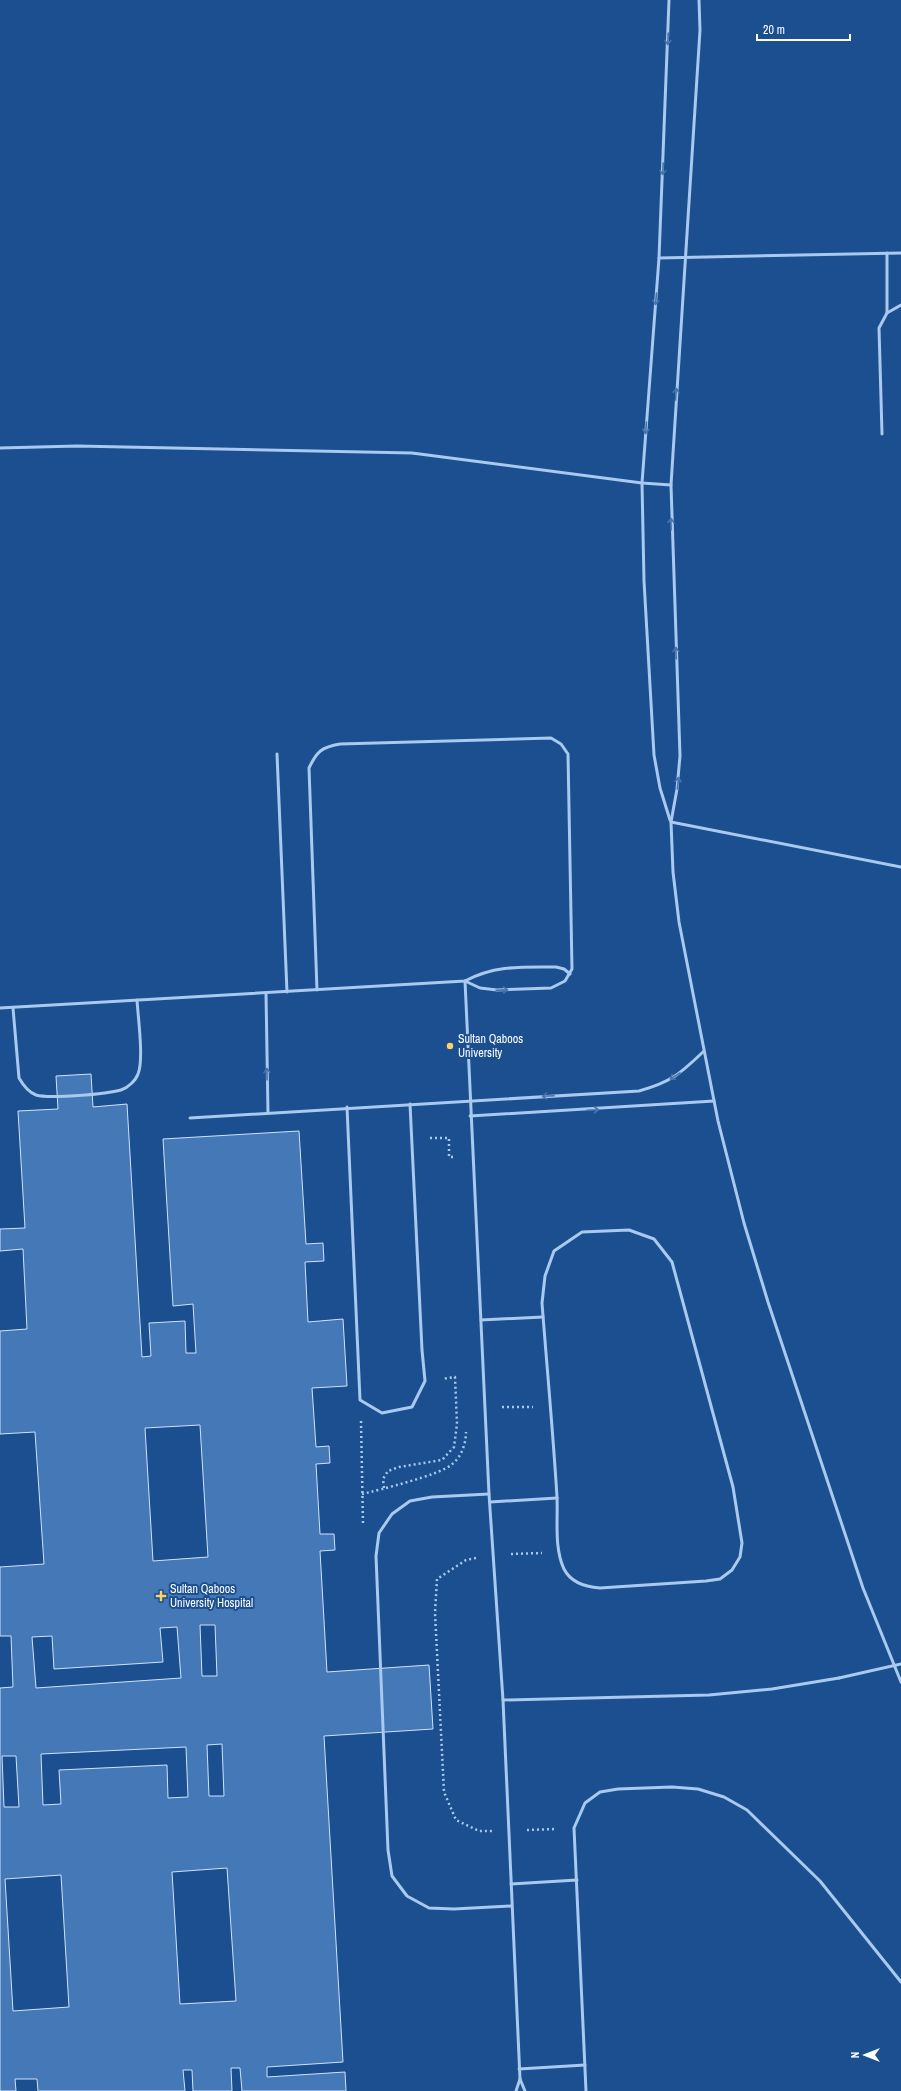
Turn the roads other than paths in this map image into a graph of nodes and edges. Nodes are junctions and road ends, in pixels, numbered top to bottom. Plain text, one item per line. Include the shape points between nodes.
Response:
1 (669, 0) edge
2 (699, 0) edge
3 (887, 253) junction
4 (901, 253) edge
5 (659, 258) junction
6 (686, 258) junction
7 (901, 305) edge
8 (887, 313) junction
9 (882, 434) dead end
10 (0, 448) edge
11 (642, 483) junction
12 (671, 485) junction
13 (277, 754) dead end
14 (671, 822) junction
15 (901, 867) edge
16 (570, 974) junction
17 (465, 982) junction
18 (316, 990) junction
19 (287, 992) junction
20 (266, 993) junction
21 (137, 1000) junction
22 (0, 1008) edge
23 (13, 1008) junction
24 (704, 1051) junction
25 (469, 1100) junction
26 (714, 1102) junction
27 (410, 1104) junction
28 (347, 1107) junction
29 (268, 1113) junction
30 (470, 1116) junction
31 (190, 1118) dead end
32 (544, 1317) junction
33 (481, 1320) junction
34 (489, 1494) junction
35 (557, 1498) junction
36 (490, 1502) junction
37 (901, 1664) edge
38 (901, 1682) edge
39 (503, 1700) junction
40 (577, 1880) junction
41 (510, 1884) junction
42 (511, 1906) junction
43 (901, 1982) edge
44 (585, 2065) junction
45 (519, 2069) junction
46 (520, 2079) junction
47 (516, 2091) edge
48 (525, 2091) edge
49 (586, 2091) edge

1 -> 5 lane
2 - 6 lane via 700,30
3 - 4 lane
3 - 6 lane
3 - 8 lane
5 - 6 lane
5 -> 11 lane
12 -> 6 lane
7 - 8 lane
8 - 9 lane via 879,328
10 - 11 lane via 77,446 412,453
11 - 12 lane
11 - 14 lane via 644,581 654,755 660,788
14 -> 12 lane via 680,756
13 - 19 lane
14 - 15 lane
14 - 24 lane via 679,922
16 - 17 lane via 556,967 497,969 480,973
17 -> 16 lane via 480,988 497,990 551,988
16 - 18 lane via 573,962 569,766 568,754 561,744 551,738 539,737 340,744 327,746 316,755 309,768
17 - 18 lane
17 - 25 lane
18 - 19 lane
19 - 20 lane
20 - 21 lane
29 -> 20 lane
21 - 23 lane
21 - 23 lane via 140,1063 138,1074 132,1083 122,1090 111,1092 53,1096 34,1094 25,1088 19,1078
22 - 23 lane
24 -> 25 lane via 684,1070 663,1084 639,1091
24 - 26 lane
25 - 27 lane
25 - 30 lane
30 -> 26 lane
26 - 38 lane via 744,1223 768,1302 863,1588
27 - 28 lane
27 - 28 lane via 425,1381 412,1407 382,1413 360,1400
28 - 29 lane
29 - 31 lane
30 - 33 lane
32 - 33 lane
32 - 35 lane
32 - 35 lane via 542,1303 545,1276 554,1251 582,1232 629,1230 654,1240 672,1262 733,1487 742,1543 740,1557 732,1570 720,1579 586,1587 573,1580 564,1570 559,1553
33 - 34 lane
34 - 36 lane
34 - 42 lane via 432,1496 410,1501 392,1514 379,1533 376,1564 388,1850 392,1876 407,1896 429,1908
35 - 36 lane
36 - 39 lane
37 - 39 lane, bridge via 772,1689 709,1695
39 - 41 lane
40 - 41 lane
40 - 43 lane via 574,1828 585,1803 600,1792 672,1787 698,1789 724,1797 747,1810 820,1881
40 - 44 lane
41 - 42 lane
42 - 45 lane
44 - 45 lane
44 - 49 lane
45 - 46 lane
46 - 47 lane
46 - 48 lane

